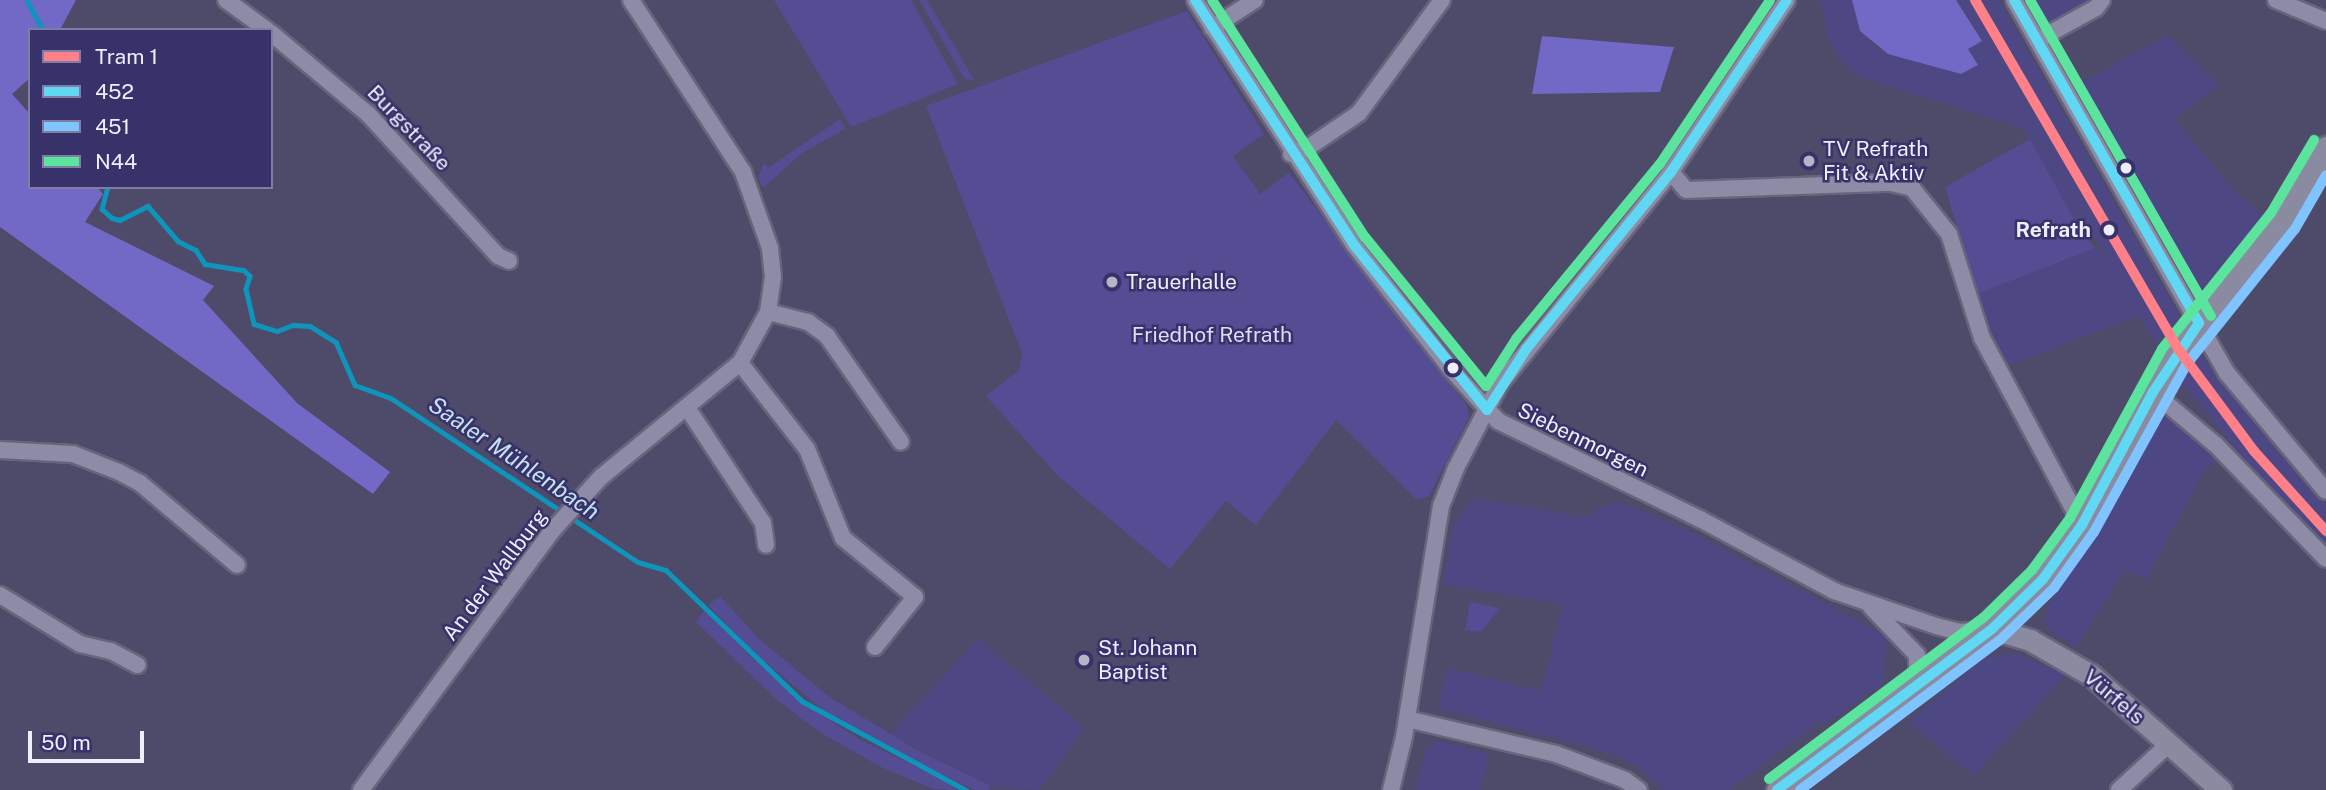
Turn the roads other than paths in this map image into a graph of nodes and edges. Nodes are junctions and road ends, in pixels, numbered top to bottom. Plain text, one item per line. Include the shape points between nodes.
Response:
1 (226, 0) edge
2 (631, 0) edge
3 (1195, 0) edge
4 (1255, 0) edge
5 (1442, 0) edge
6 (1787, 0) edge
7 (2014, 0) edge
8 (2102, 0) edge
9 (2276, 0) edge
10 (2326, 21) edge
11 (1212, 27) junction
12 (264, 28) edge
13 (273, 35) edge
14 (2038, 40) junction
15 (2326, 147) edge
16 (1291, 154) junction
17 (1671, 172) junction
18 (509, 261) dead end
19 (768, 312) junction
20 (2199, 323) junction
21 (740, 363) junction
22 (2153, 392) junction
23 (688, 410) junction
24 (1487, 410) junction
25 (901, 442) dead end
26 (0, 450) edge
27 (2326, 491) edge
28 (2082, 525) junction
29 (766, 545) dead end
30 (2326, 559) edge
31 (237, 565) dead end
32 (0, 594) edge
33 (1867, 603) junction
34 (1992, 629) junction
35 (875, 647) dead end
36 (137, 665) dead end
37 (1917, 685) junction
38 (1407, 719) junction
39 (2169, 744) junction
40 (361, 790) edge
41 (1391, 790) edge
42 (1639, 790) edge
43 (1777, 790) edge
44 (2119, 790) edge
45 (2221, 790) edge

1 - 12 street
2 - 19 street, An der Wallburg via 743,172 771,248
3 - 11 street
4 - 11 street
5 - 16 street via 1359,113
6 - 17 street
7 - 14 street
8 - 14 street via 2096,8
9 - 10 street
11 - 16 street
13 - 18 street, Burgstraße via 368,114 498,256
14 - 20 street
15 - 20 main road via 2283,221
16 - 24 street via 1354,245
17 - 24 street via 1527,348
17 - 28 street via 1686,190 1891,183 1912,188 1949,234 1982,338
19 - 21 street, An der Wallburg
19 - 25 street via 808,322 827,336
20 - 22 main road
20 - 27 street via 2244,397
21 - 23 street, An der Wallburg
21 - 35 street via 807,449 843,538 915,597
22 - 28 main road
22 - 30 street via 2216,445
23 - 29 street via 763,523
23 - 40 street, An der Wallburg via 601,477 556,527
24 - 33 street, Siebenmorgen via 1514,432
24 - 38 street, Siebenmorgen via 1441,506
26 - 31 street via 73,454 119,472 140,483
28 - 34 main road via 2043,579
32 - 36 street via 80,644
33 - 34 street, Siebenmorgen via 1960,632
33 - 37 street, Siebenmorgen via 1917,655
34 - 37 main road
34 - 39 main road, Vürfels via 2061,656 2091,675
37 - 43 main road
38 - 41 street, Siebenmorgen
38 - 42 street via 1556,754 1625,780
39 - 44 street
39 - 45 main road, Vürfels

